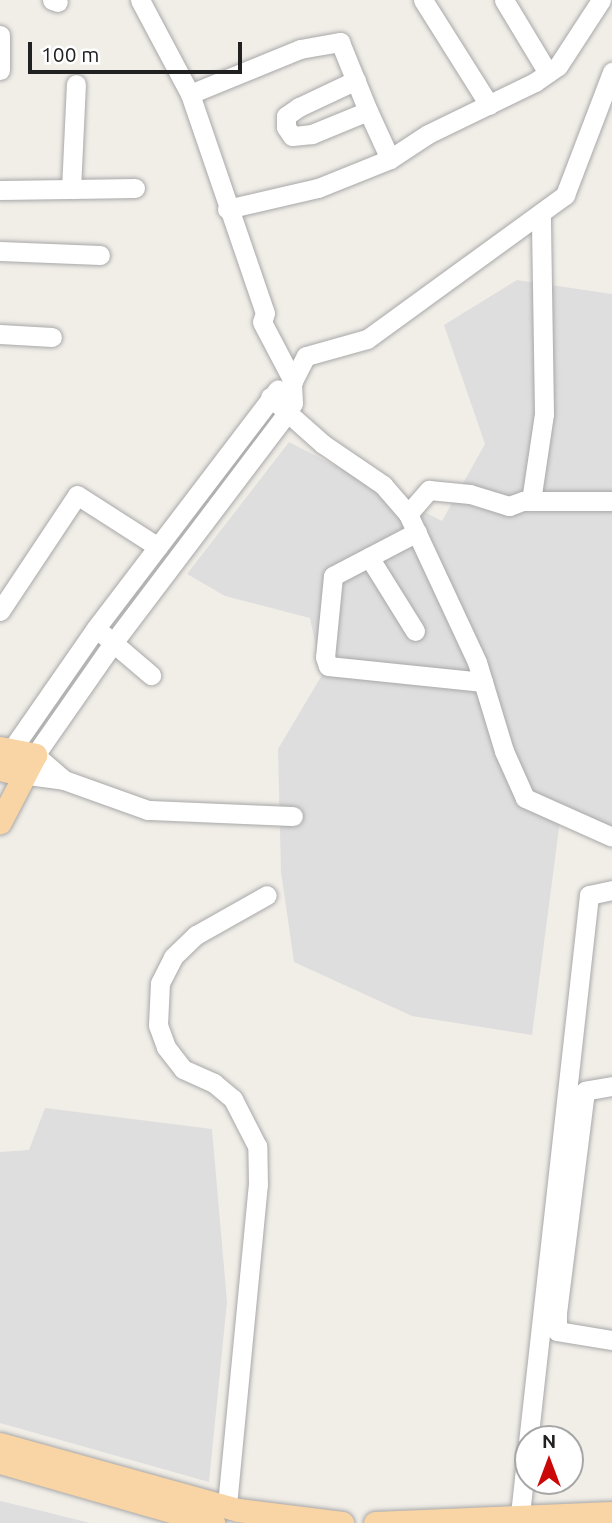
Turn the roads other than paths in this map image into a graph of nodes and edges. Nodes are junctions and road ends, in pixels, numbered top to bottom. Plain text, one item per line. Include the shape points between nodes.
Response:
1 (140, 0) edge
2 (423, 0) edge
3 (504, 0) edge
4 (601, 0) edge
5 (0, 35) edge
6 (0, 70) edge
7 (548, 73) junction
8 (356, 80) junction
9 (610, 83) edge
10 (76, 84) dead end
11 (190, 94) junction
12 (489, 105) junction
13 (368, 111) junction
14 (390, 159) junction
15 (135, 188) dead end
16 (71, 189) junction
17 (0, 190) edge
18 (226, 209) junction
19 (541, 213) junction
20 (0, 251) edge
21 (100, 255) dead end
22 (0, 334) edge
23 (52, 337) dead end
24 (295, 377) junction
25 (270, 397) junction
26 (288, 412) junction
27 (531, 501) junction
28 (612, 501) edge
29 (408, 514) junction
30 (417, 532) junction
31 (158, 547) junction
32 (369, 557) junction
33 (0, 611) edge
34 (96, 628) junction
35 (415, 631) dead end
36 (113, 643) junction
37 (150, 675) dead end
38 (483, 682) junction
39 (35, 755) junction
40 (7, 761) edge
41 (64, 780) junction
42 (293, 816) dead end
43 (0, 822) edge
44 (612, 837) edge
45 (612, 890) edge
46 (267, 895) dead end
47 (612, 1086) edge
48 (612, 1340) edge
49 (0, 1444) edge
50 (0, 1462) edge
51 (612, 1513) edge
52 (228, 1515) edge
53 (519, 1519) edge
54 (342, 1523) edge
55 (375, 1523) edge

1 - 11 street
2 - 12 street
3 - 7 street
4 - 7 street via 558,66
5 - 6 street
7 - 12 street
8 - 11 street via 340,42 300,49
8 - 13 street
8 - 13 street via 299,107 286,116 286,127 292,136 312,134
9 - 19 street via 565,195
10 - 16 street
11 - 18 street
12 - 14 street via 428,134
13 - 14 street
14 - 18 street via 317,188
15 - 16 street
16 - 17 street
18 - 24 street via 265,313 262,322
19 - 24 street via 367,339 306,356
19 - 27 street via 544,414
20 - 21 street
22 - 23 street
24 - 25 street
24 - 26 street
25 - 26 street
25 - 31 street
26 - 29 street via 323,444 383,485
26 - 36 street
27 - 28 street
27 - 29 street via 509,506 470,494 429,490
29 - 30 street
30 - 32 street
30 - 38 street
31 - 33 street via 77,495
31 - 34 street
32 - 35 street
32 - 38 street via 333,576 328,666
34 - 36 street
34 - 40 street
36 - 37 street
36 - 39 street
38 - 44 street via 525,798
39 - 40 main road
39 - 41 street
40 - 41 street
40 - 43 main road
41 - 42 street via 148,810
45 - 53 street via 589,895
46 - 52 street via 196,935 173,957 160,983 158,1025 166,1046 183,1069 233,1098 257,1146 258,1185
47 - 48 street via 585,1091 556,1331
49 - 52 main road
50 - 52 main road
51 - 53 main road
52 - 54 main road
53 - 55 main road

